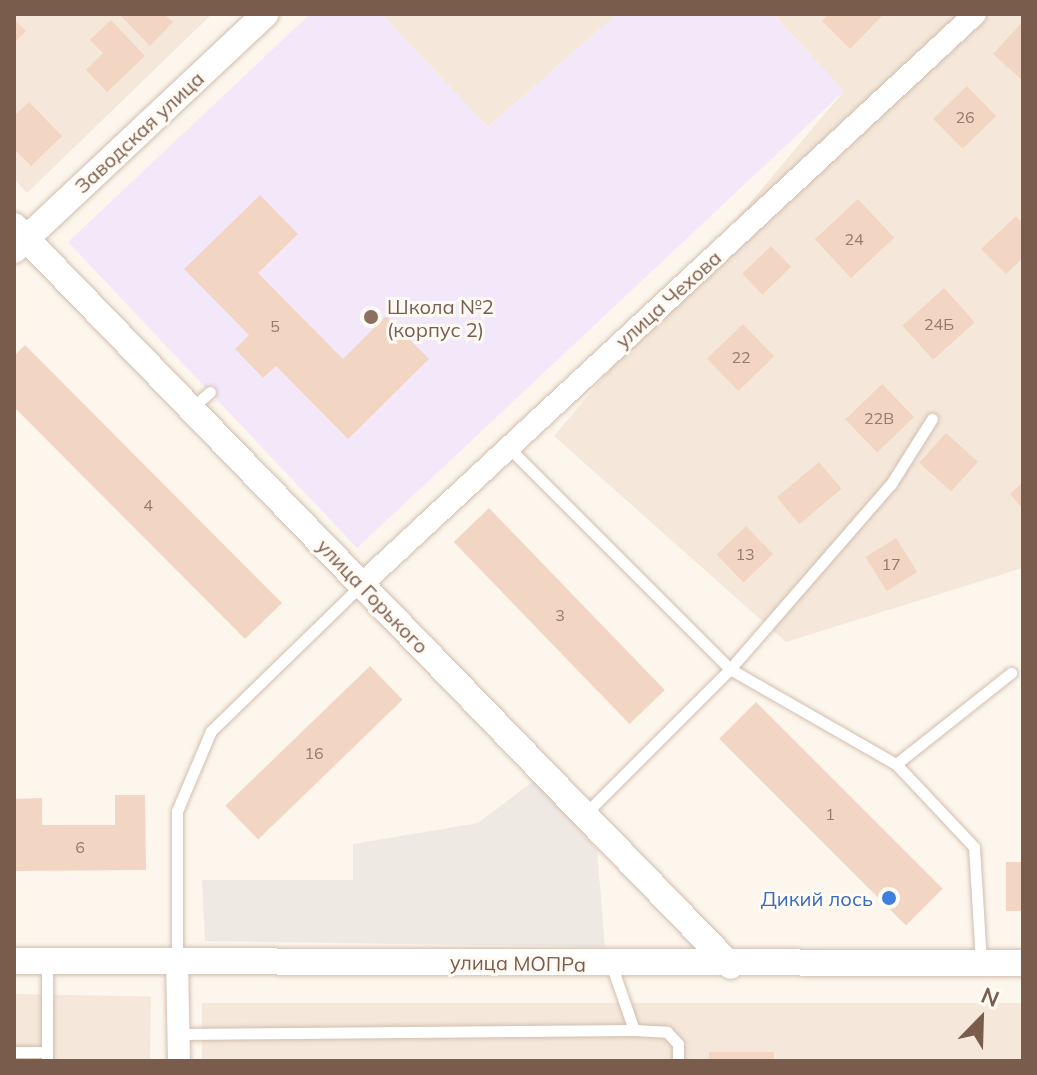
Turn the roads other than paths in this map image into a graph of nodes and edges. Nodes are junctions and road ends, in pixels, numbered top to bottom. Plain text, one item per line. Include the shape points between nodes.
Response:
1 (265, 14) edge
2 (975, 14) edge
3 (18, 238) edge
4 (932, 419) dead end
5 (507, 445) junction
6 (362, 584) junction
7 (730, 669) junction
8 (1011, 673) dead end
9 (896, 764) junction
10 (585, 814) junction
11 (177, 958) junction
12 (14, 961) edge
13 (47, 961) junction
14 (981, 963) junction
15 (1023, 963) edge
16 (611, 964) junction
17 (731, 966) junction
18 (634, 1030) junction
19 (180, 1034) junction
20 (14, 1052) edge
21 (46, 1056) edge
22 (179, 1061) edge
23 (678, 1061) edge

1 - 3 street, Заводская улица
2 - 5 street, улица Чехова
3 - 6 street, улица Горького via 201,400
4 - 7 lane via 891,484
5 - 6 street, улица Чехова
5 - 7 lane
6 - 10 street, улица Горького
6 - 11 lane via 211,731 177,811
7 - 9 lane
7 - 10 lane
8 - 9 lane
9 - 14 lane via 974,847
10 - 17 street, улица Горького
11 - 13 street, улица МОПРа
11 - 16 street, улица МОПРа
11 - 19 street
12 - 13 street, улица МОПРа
13 - 21 lane
14 - 15 street, улица МОПРа
14 - 17 street, улица МОПРа
16 - 17 street, улица МОПРа
16 - 18 lane
18 - 19 lane
18 - 23 lane via 667,1032 678,1044
19 - 22 street
20 - 21 lane

